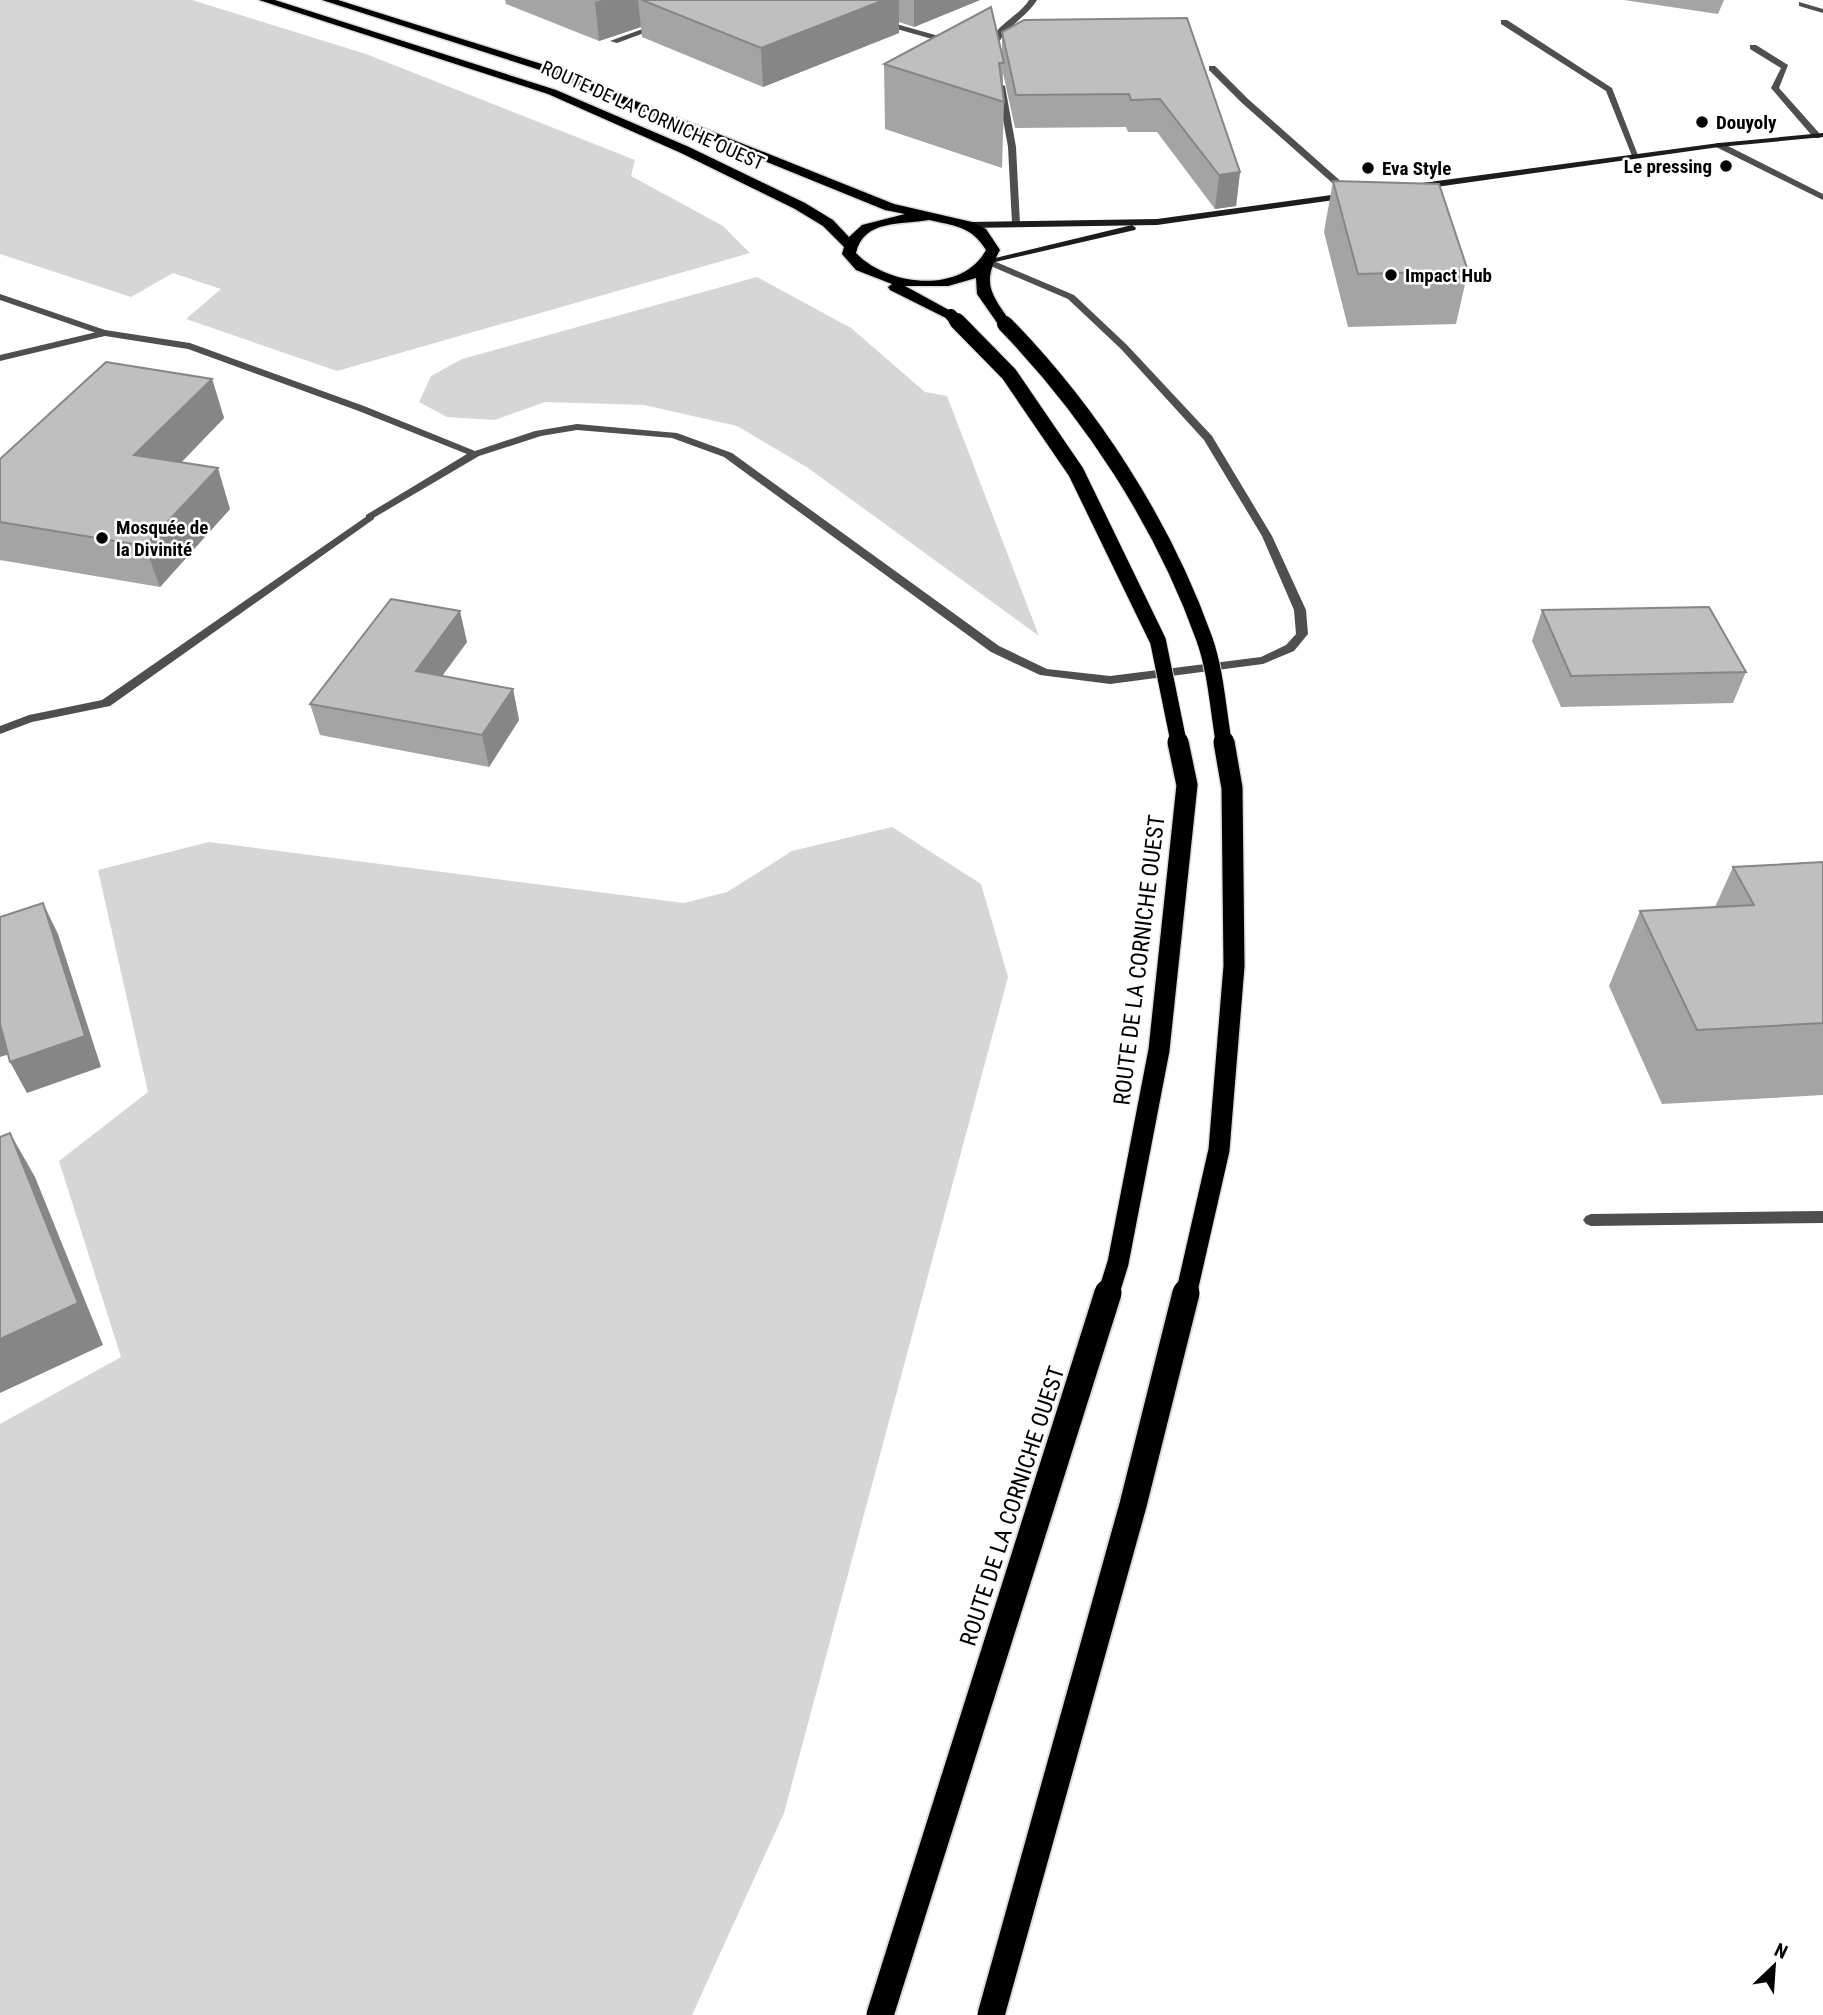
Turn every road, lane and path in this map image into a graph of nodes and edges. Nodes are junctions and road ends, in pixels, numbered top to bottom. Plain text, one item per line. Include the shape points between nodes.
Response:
1 (264, 0) edge
2 (327, 0) edge
3 (1033, 0) edge
4 (1801, 4) dead end
5 (1823, 11) edge
6 (875, 20) edge
7 (1504, 22) dead end
8 (663, 25) edge
9 (614, 41) dead end
10 (964, 45) edge
11 (978, 46) edge
12 (991, 47) junction
13 (1754, 47) dead end
14 (996, 58) edge
15 (1212, 68) dead end
16 (998, 71) edge
17 (1820, 135) edge
18 (1719, 145) junction
19 (1636, 156) junction
20 (1406, 188) edge
21 (1366, 194) edge
22 (1352, 195) junction
23 (1823, 197) edge
24 (925, 217) junction
25 (1157, 222) junction
26 (1016, 224) junction
27 (967, 225) junction
28 (850, 246) junction
29 (987, 264) junction
30 (878, 278) junction
31 (0, 298) edge
32 (105, 333) junction
33 (0, 358) edge
34 (475, 454) junction
35 (0, 730) edge
36 (1823, 1217) edge
37 (1591, 1220) dead end
38 (880, 2015) edge
39 (991, 2015) edge

1 - 28 highway, ROUTE DE LA CORNICHE OUEST via 552,92 800,206 828,223
2 - 24 highway, ROUTE DE LA CORNICHE OUEST via 544,68 864,197
3 - 12 street via 995,37
4 - 5 street
6 - 10 street
7 - 19 street via 1609,90
8 - 9 street
11 - 12 street
12 - 14 street
13 - 17 street via 1785,67 1775,88
15 - 22 street via 1249,108 1295,142
16 - 26 street via 1012,147
17 - 18 street
18 - 19 street
18 - 23 street
19 - 20 street
21 - 22 street
22 - 25 street
24 - 27 highway
24 - 28 highway via 868,228
25 - 26 street
25 - 29 street
26 - 27 street
27 - 29 highway via 989,241 993,250
28 - 30 highway, ROUTE DE LA CORNICHE OUEST via 855,263
29 - 30 highway via 946,282 899,283
29 - 34 street via 1071,297 1208,438 1268,536 1300,610 1302,634 1290,648 1263,660 1110,680 1044,672 995,649 728,455 673,435 577,427 539,433
29 - 39 highway, bridge via 984,294 1090,422 1153,525 1205,640 1232,788 1234,966 1219,1150 1206,1214 1133,1504
30 - 38 highway, ROUTE DE LA CORNICHE OUEST, bridge via 951,316 1009,374 1076,472 1158,641 1187,785 1159,1050 1118,1263
31 - 32 street
32 - 33 street
32 - 34 street via 190,346
34 - 35 street via 370,517 106,703 29,719
36 - 37 street

